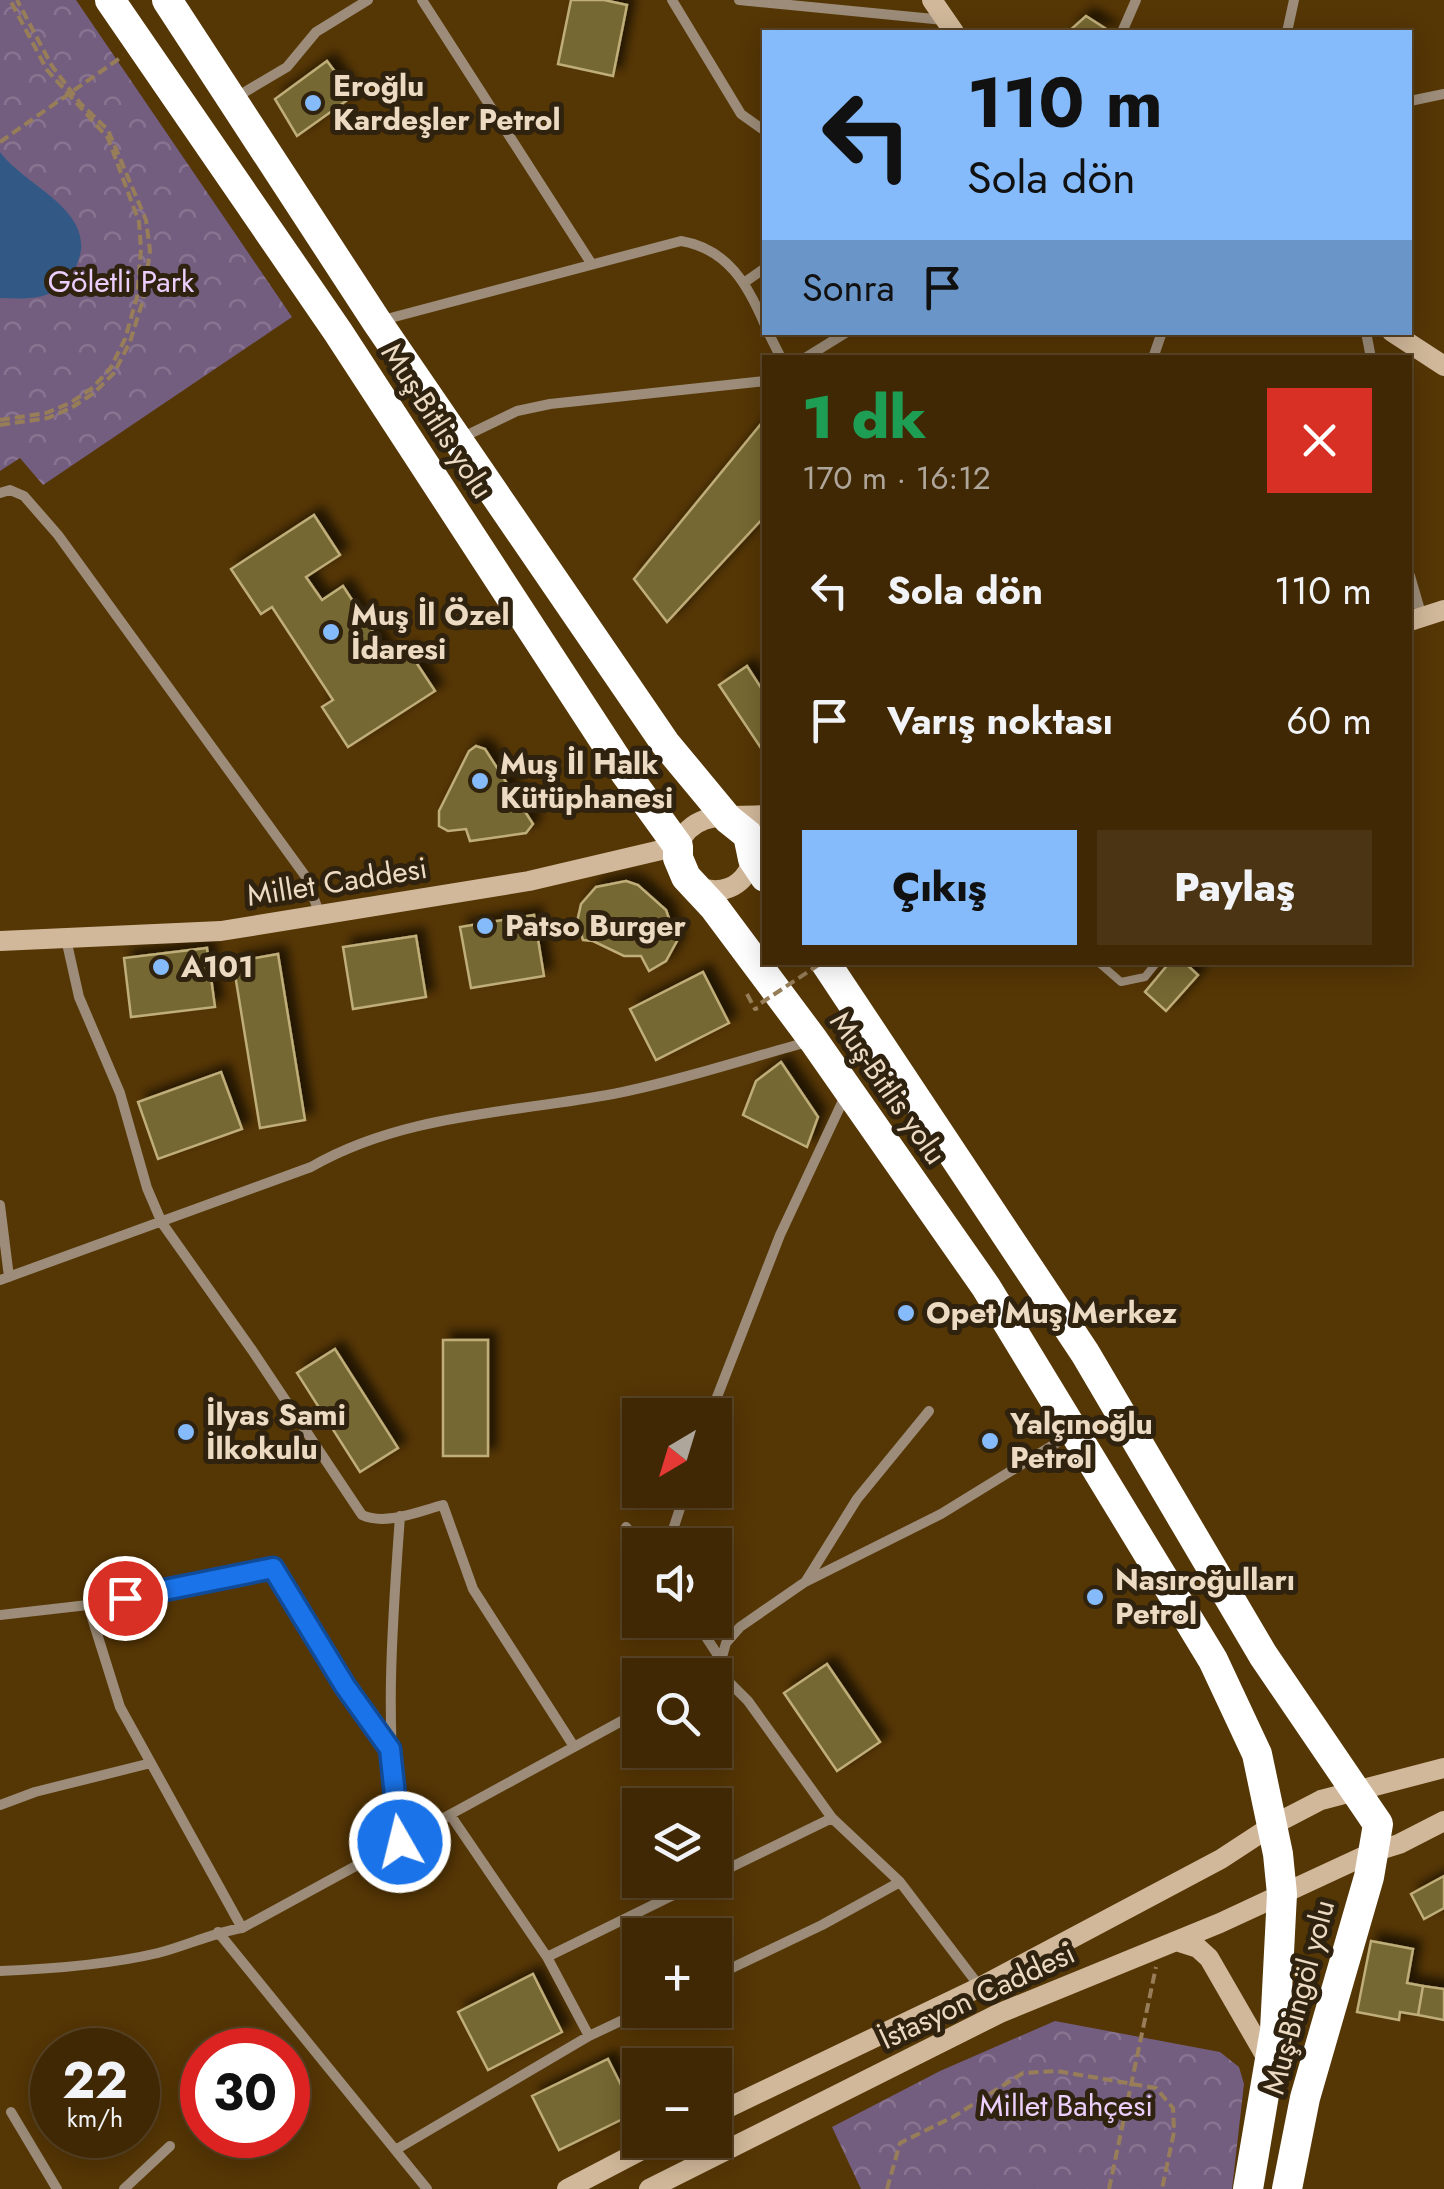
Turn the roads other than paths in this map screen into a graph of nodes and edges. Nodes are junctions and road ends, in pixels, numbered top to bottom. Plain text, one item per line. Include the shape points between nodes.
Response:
1 (110, 0) edge
2 (166, 0) edge
3 (368, 0) edge
4 (422, 0) edge
5 (672, 0) edge
6 (739, 0) edge
7 (932, 0) edge
8 (1136, 0) edge
9 (1294, 0) edge
10 (950, 26) edge
11 (1123, 30) edge
12 (1287, 30) edge
13 (1444, 94) edge
14 (233, 100) junction
15 (1412, 101) edge
16 (762, 129) edge
17 (591, 262) junction
18 (762, 270) edge
19 (745, 282) junction
20 (762, 319) edge
21 (377, 322) junction
22 (842, 335) edge
23 (1397, 335) edge
24 (809, 355) edge
25 (1443, 361) edge
26 (762, 382) edge
27 (458, 439) junction
28 (0, 493) edge
29 (1412, 590) edge
30 (1444, 610) edge
31 (1416, 619) edge
32 (762, 816) edge
33 (728, 819) junction
34 (678, 846) junction
35 (761, 863) edge
36 (700, 888) junction
37 (320, 915) junction
38 (66, 938) junction
39 (0, 941) edge
40 (826, 965) edge
41 (1100, 965) edge
42 (1154, 965) edge
43 (814, 1040) junction
44 (847, 1092) junction
45 (0, 1204) edge
46 (162, 1222) junction
47 (5, 1279) edge
48 (717, 1398) edge
49 (929, 1411) dead end
50 (1073, 1433) junction
51 (400, 1516) junction
52 (805, 1582) junction
53 (88, 1605) junction
54 (0, 1615) edge
55 (720, 1658) edge
56 (732, 1684) edge
57 (622, 1719) edge
58 (573, 1745) junction
59 (390, 1749) junction
60 (151, 1763) junction
61 (1444, 1768) edge
62 (1357, 1790) junction
63 (0, 1804) edge
64 (451, 1816) junction
65 (832, 1818) junction
66 (1444, 1821) edge
67 (1376, 1838) junction
68 (1276, 1839) junction
69 (400, 1842) junction
70 (732, 1866) edge
71 (900, 1882) junction
72 (1282, 1894) junction
73 (667, 1898) edge
74 (242, 1928) junction
75 (218, 1932) junction
76 (1168, 1945) junction
77 (547, 1957) junction
78 (732, 1968) edge
79 (0, 1971) edge
80 (980, 1988) junction
81 (622, 2020) edge
82 (589, 2036) junction
83 (1269, 2062) junction
84 (732, 2106) edge
85 (10, 2112) dead end
86 (170, 2146) dead end
87 (398, 2149) junction
88 (626, 2158) edge
89 (57, 2189) edge
90 (124, 2189) edge
91 (428, 2189) edge
92 (567, 2189) edge
93 (649, 2189) edge
94 (1248, 2189) edge
95 (1288, 2189) edge

1 - 34 highway, Muş-Bitlis yolu
2 - 14 highway, Muş-Bitlis yolu
3 - 14 street via 316,32 287,67
4 - 17 street
5 - 16 street via 741,114
6 - 10 street
7 - 10 main road
8 - 11 street
9 - 12 street
13 - 15 street
14 - 21 highway, Muş-Bitlis yolu
17 - 19 street via 681,241 714,254
17 - 21 street
18 - 19 street
19 - 20 street
21 - 27 highway, Muş-Bitlis yolu
22 - 24 street
23 - 25 main road
26 - 27 street via 517,410
27 - 33 highway, Muş-Bitlis yolu via 665,743
28 - 37 street via 24,496 58,535 306,876
29 - 31 street
30 - 31 main road
32 - 33 main road
33 - 34 main road via 698,820
33 - 35 highway, Muş-Bitlis yolu via 748,834
34 - 36 highway, Muş-Bitlis yolu via 681,870
34 - 37 main road, Millet Caddesi via 529,881
35 - 36 main road via 737,885
36 - 43 highway, Muş-Bitlis yolu
37 - 38 main road, Millet Caddesi via 221,931
38 - 39 main road, Millet Caddesi
38 - 46 street via 79,997 120,1093
40 - 62 highway, Muş-Bitlis yolu via 1085,1354 1263,1654
41 - 42 lane via 1121,982 1145,976
43 - 44 highway, Muş-Bitlis yolu
43 - 46 street via 616,1093 420,1124
44 - 48 street via 780,1234
44 - 50 highway, Muş-Bitlis yolu via 986,1287
45 - 47 street
46 - 47 street
46 - 51 street via 362,1515
49 - 52 street via 857,1499
50 - 52 street via 941,1514
50 - 68 highway, Muş-Bitlis yolu via 1213,1660 1258,1754
51 - 58 street via 443,1505 473,1589
51 - 59 street
52 - 55 street via 740,1626
53 - 54 street
53 - 59 street via 273,1568
53 - 60 street via 120,1707
56 - 65 street
57 - 58 street
58 - 64 street
59 - 69 street
60 - 63 street
60 - 74 street
61 - 62 main road, İstasyon Caddesi
62 - 67 highway, Muş-Bitlis yolu
62 - 68 main road, İstasyon Caddesi via 1321,1800
64 - 69 street
64 - 77 street
65 - 70 street
65 - 71 street
66 - 67 main road, İstasyon Caddesi via 1400,1844
67 - 72 main road, İstasyon Caddesi via 1337,1870
67 - 95 highway, Muş-Bingöl yolu
68 - 72 highway, Muş-Bingöl yolu
68 - 80 main road, İstasyon Caddesi via 1221,1860
69 - 74 street
71 - 78 street
71 - 80 street
72 - 76 main road, İstasyon Caddesi
72 - 83 highway, Muş-Bingöl yolu
73 - 77 street
74 - 75 street
75 - 79 street via 158,1953
75 - 87 street
76 - 83 main road via 1198,1948 1210,1958
76 - 93 main road, İstasyon Caddesi via 1000,2013
77 - 82 street
80 - 84 main road, İstasyon Caddesi
81 - 82 street
82 - 87 street
83 - 94 highway, Muş-Bingöl yolu
85 - 89 street
86 - 90 street
87 - 91 street
88 - 92 main road

